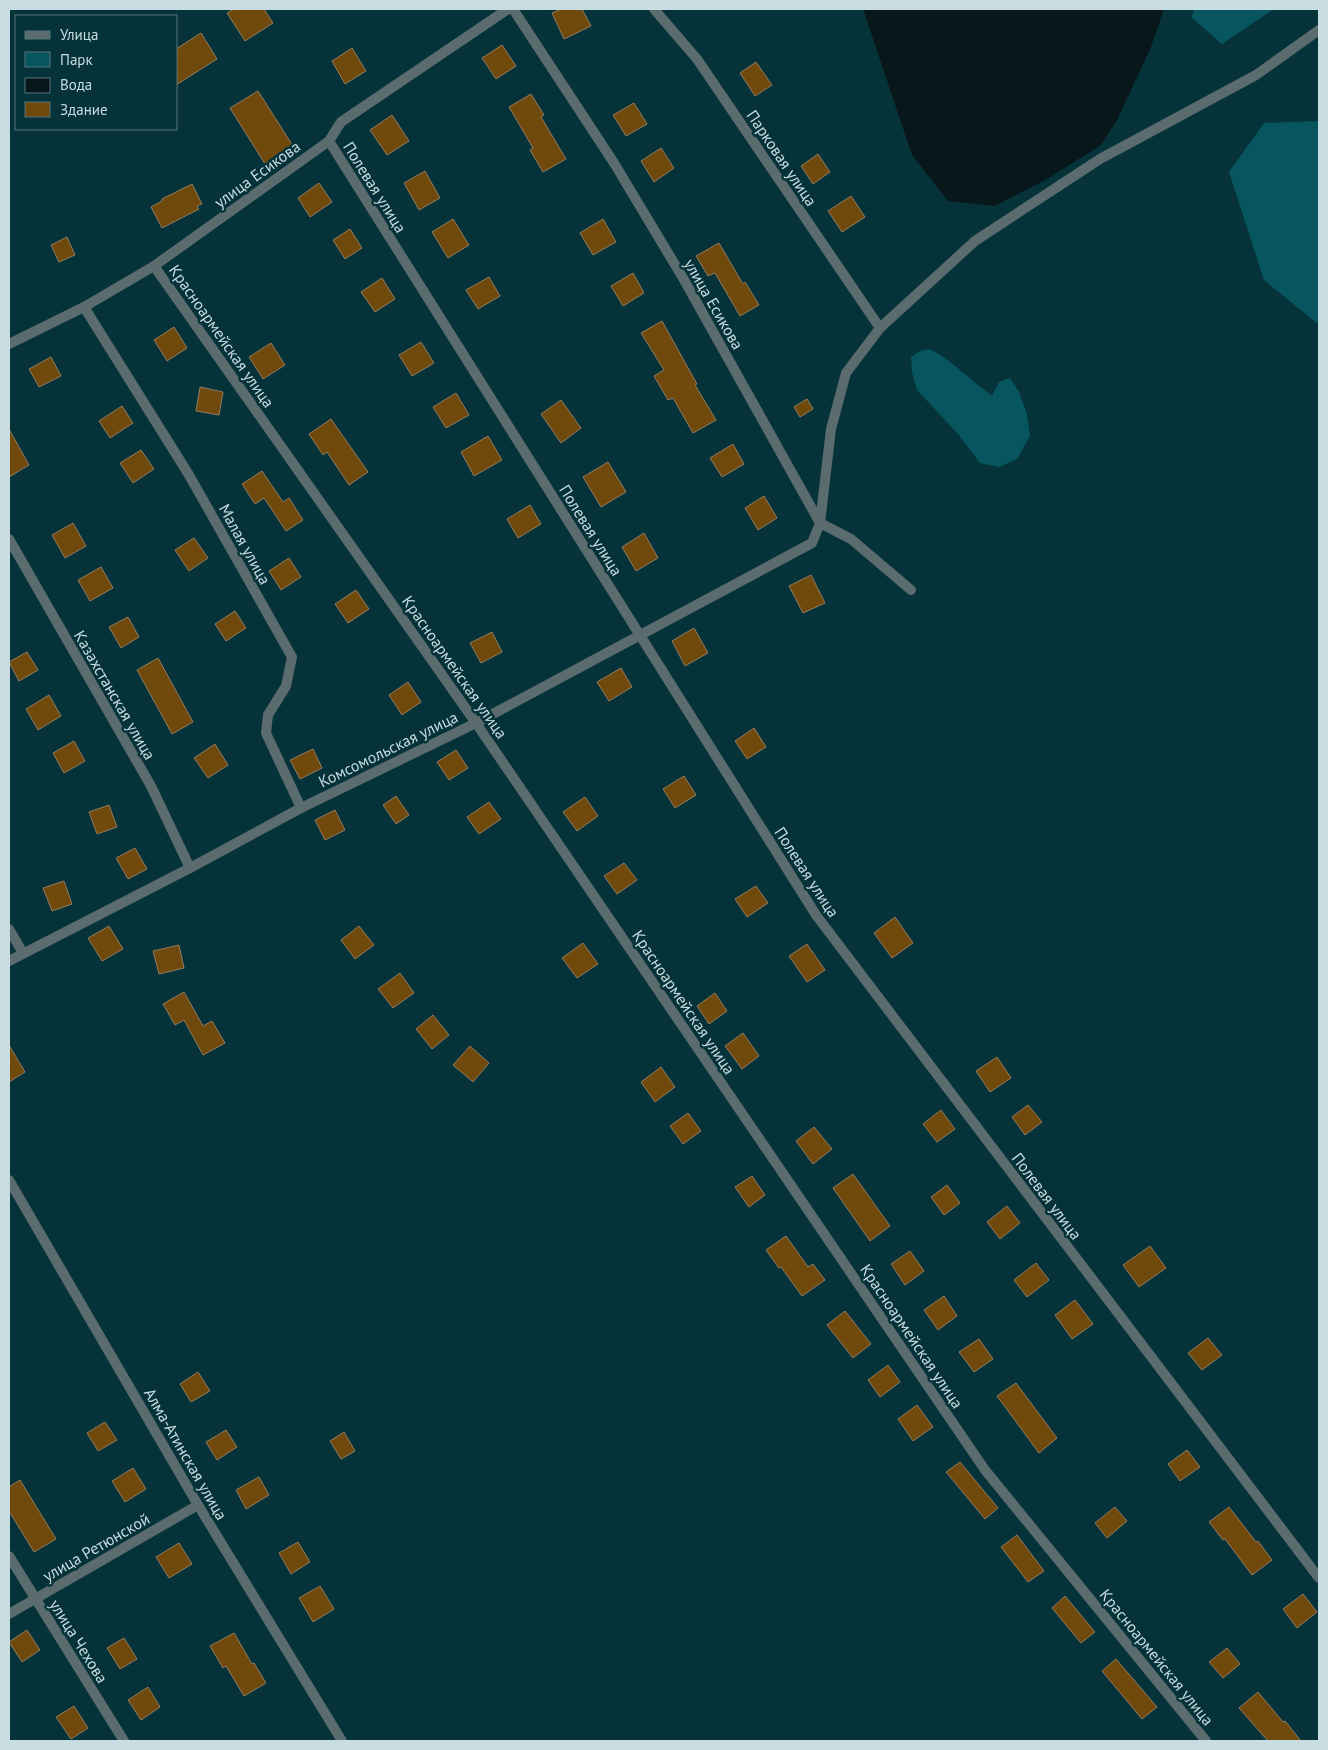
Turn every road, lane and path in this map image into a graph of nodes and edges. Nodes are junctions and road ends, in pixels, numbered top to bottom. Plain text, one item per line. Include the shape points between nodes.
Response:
1 (508, 9) edge
2 (513, 9) edge
3 (654, 9) edge
4 (1319, 30) edge
5 (329, 141) junction
6 (154, 266) junction
7 (84, 307) junction
8 (880, 328) junction
9 (9, 344) edge
10 (820, 523) junction
11 (9, 539) edge
12 (911, 590) dead end
13 (639, 635) junction
14 (476, 723) junction
15 (301, 808) junction
16 (190, 868) junction
17 (9, 929) edge
18 (23, 953) junction
19 (9, 961) edge
20 (9, 1180) edge
21 (198, 1505) junction
22 (9, 1556) edge
23 (1319, 1578) edge
24 (36, 1599) junction
25 (9, 1614) edge
26 (124, 1741) edge
27 (342, 1741) edge
28 (1206, 1741) edge

1 - 5 street, улица Есикова via 341,122
2 - 10 street, улица Есикова via 614,163 673,261
3 - 8 street, Парковая улица via 697,59
4 - 8 street via 1256,75 1100,159 975,241
5 - 6 street, улица Есикова
5 - 13 street, Полевая улица
6 - 7 street, улица Есикова
6 - 14 street, Красноармейская улица
7 - 9 street, улица Есикова
7 - 15 street, Малая улица via 189,475 292,658 286,686 268,715 266,733
8 - 10 street via 846,373 830,429
10 - 12 street via 851,539
10 - 13 street, Комсомольская улица via 812,543
11 - 16 street, Казахстанская улица via 151,786
13 - 14 street, Комсомольская улица
13 - 23 street, Полевая улица via 816,915
14 - 15 street, Комсомольская улица
14 - 28 street, Красноармейская улица via 985,1470
15 - 16 street, Комсомольская улица
16 - 18 street, Комсомольская улица
17 - 18 street
18 - 19 street, Комсомольская улица
20 - 21 street, Алма-Атинская улица
21 - 24 street, улица Ретюнской
21 - 27 street, Алма-Атинская улица
22 - 24 street, улица Чехова
24 - 25 street, улица Ретюнской
24 - 26 street, улица Чехова

